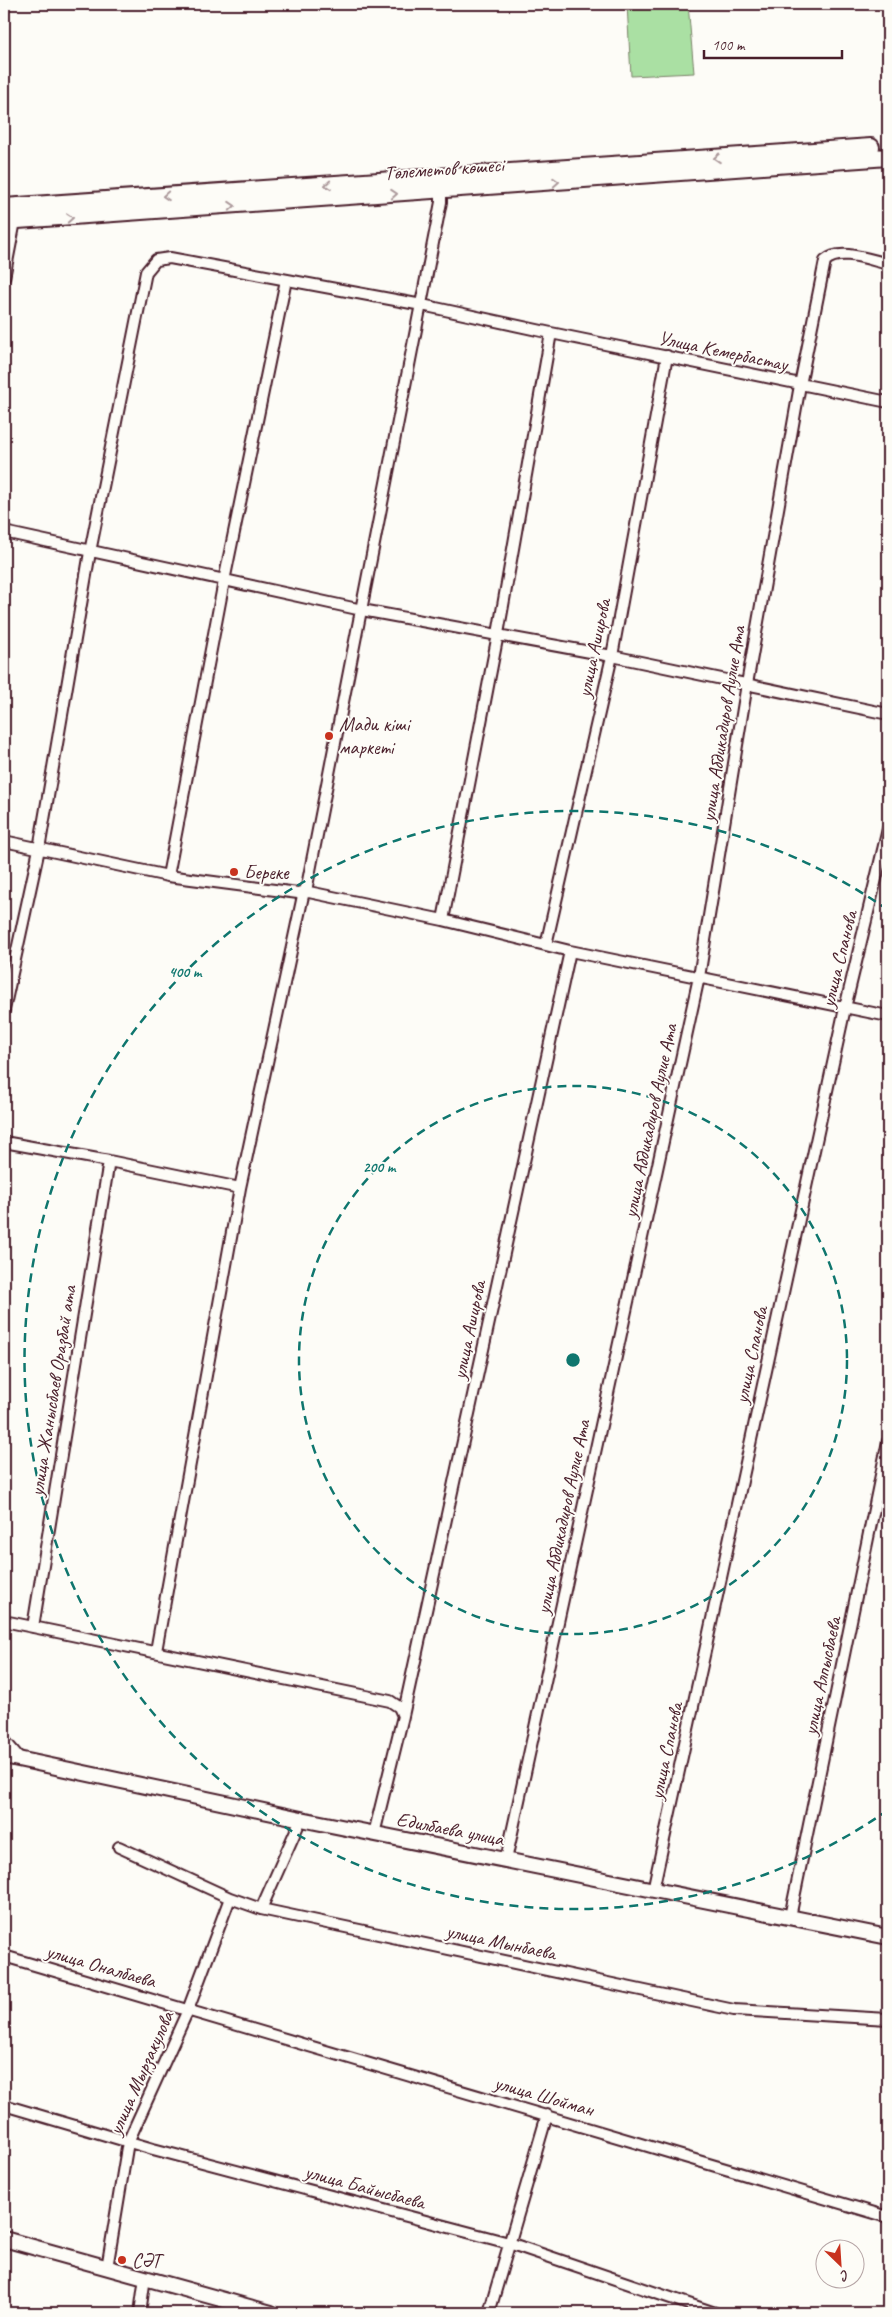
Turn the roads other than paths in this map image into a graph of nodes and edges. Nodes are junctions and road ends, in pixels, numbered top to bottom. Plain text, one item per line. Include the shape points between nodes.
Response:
1 (888, 146) edge
2 (888, 157) edge
3 (441, 184) junction
4 (49, 204) junction
5 (4, 207) edge
6 (9, 221) edge
7 (888, 264) edge
8 (4, 278) edge
9 (286, 280) junction
10 (422, 304) junction
11 (551, 333) junction
12 (668, 356) junction
13 (800, 385) junction
14 (888, 402) edge
15 (4, 532) edge
16 (90, 552) junction
17 (224, 581) junction
18 (362, 610) junction
19 (498, 634) junction
20 (612, 656) junction
21 (747, 684) junction
22 (888, 714) edge
23 (888, 829) edge
24 (4, 840) edge
25 (39, 848) junction
26 (168, 876) junction
27 (304, 891) junction
28 (443, 920) junction
29 (546, 945) junction
30 (570, 951) junction
31 (699, 977) junction
32 (844, 1008) junction
33 (4, 1010) edge
34 (888, 1016) edge
35 (4, 1142) edge
36 (109, 1161) junction
37 (240, 1188) junction
38 (888, 1441) edge
39 (4, 1621) edge
40 (33, 1627) junction
41 (156, 1651) junction
42 (403, 1716) junction
43 (4, 1740) edge
44 (4, 1756) edge
45 (21, 1760) junction
46 (300, 1819) junction
47 (374, 1834) junction
48 (118, 1847) dead end
49 (506, 1860) junction
50 (653, 1890) junction
51 (230, 1898) junction
52 (261, 1909) junction
53 (790, 1918) junction
54 (888, 1937) edge
55 (4, 1956) edge
56 (189, 2010) junction
57 (888, 2019) edge
58 (4, 2105) edge
59 (546, 2115) junction
60 (128, 2142) junction
61 (888, 2217) edge
62 (4, 2239) edge
63 (509, 2243) junction
64 (107, 2268) junction
65 (145, 2277) junction
66 (140, 2313) edge
67 (271, 2313) edge
68 (489, 2313) edge
69 (715, 2313) edge

1 -> 3 main road, Төлеметов көшесі
3 -> 2 main road, Төлеметов көшесі
3 -> 4 main road, Төлеметов көшесі
6 -> 3 main road, Төлеметов көшесі
3 - 10 street
4 - 5 main road, Төлеметов көшесі
4 - 6 main road
6 - 8 street
7 - 13 street, улица Абдикадиров Аулие Ата via 841,254 830,256 825,261
9 - 10 street, Улица Кемербастау
9 - 16 street, Улица Кемербастау via 170,258 156,260 146,272
9 - 17 street
10 - 11 street, Улица Кемербастау
10 - 18 street
11 - 12 street, Улица Кемербастау
11 - 19 street
12 - 13 street, Улица Кемербастау
12 - 20 street, улица Аширова
13 - 14 street, Улица Кемербастау
13 - 21 street, улица Абдикадиров Аулие Ата
15 - 16 street
16 - 17 street
16 - 25 street, Улица Кемербастау
17 - 18 street
17 - 26 street
18 - 19 street
18 - 27 street via 311,873
19 - 20 street
19 - 28 street
20 - 21 street
20 - 29 street, улица Аширова
21 - 22 street
21 - 31 street, улица Абдикадиров Аулие Ата
23 - 32 street, улица Спанова
24 - 25 street
25 - 26 street
25 - 33 street, Улица Кемербастау
26 - 27 street
27 - 28 street
27 - 37 street
28 - 29 street
29 - 30 street
30 - 31 street
30 - 42 street, улица Аширова
31 - 32 street
31 - 49 street, улица Абдикадиров Аулие Ата
32 - 34 street
32 - 50 street, улица Спанова
35 - 36 street
36 - 37 street
36 - 40 street, улица Жанысбаев Оразбай ата
37 - 41 street
38 - 53 street, улица Алпысбаева
39 - 40 street
40 - 41 street
41 - 42 street via 390,1701 399,1707
42 - 47 street, улица Аширова
43 - 45 street
44 - 45 street, Едилбаева улица
45 - 46 street, Едилбаева улица
46 - 47 street, Едилбаева улица
46 - 52 street
47 - 49 street, Едилбаева улица
48 - 51 street, улица Мынбаева
49 - 50 street, Едилбаева улица
50 - 53 street, Едилбаева улица
51 - 52 street, улица Мынбаева
51 - 56 street, улица Мырзакулова
52 - 57 street, улица Мынбаева via 734,2010
53 - 54 street, Едилбаева улица
55 - 56 street, улица Оналбаева
56 - 59 street, улица Шойман
56 - 60 street, улица Мырзакулова
58 - 60 street, улица Байысбаева
59 - 61 street, улица Шойман
59 - 63 street
60 - 63 street, улица Байысбаева
60 - 64 street, улица Мырзакулова
62 - 64 street
63 - 68 street
63 - 69 street, улица Байысбаева
64 - 65 street
65 - 66 street
65 - 67 street

